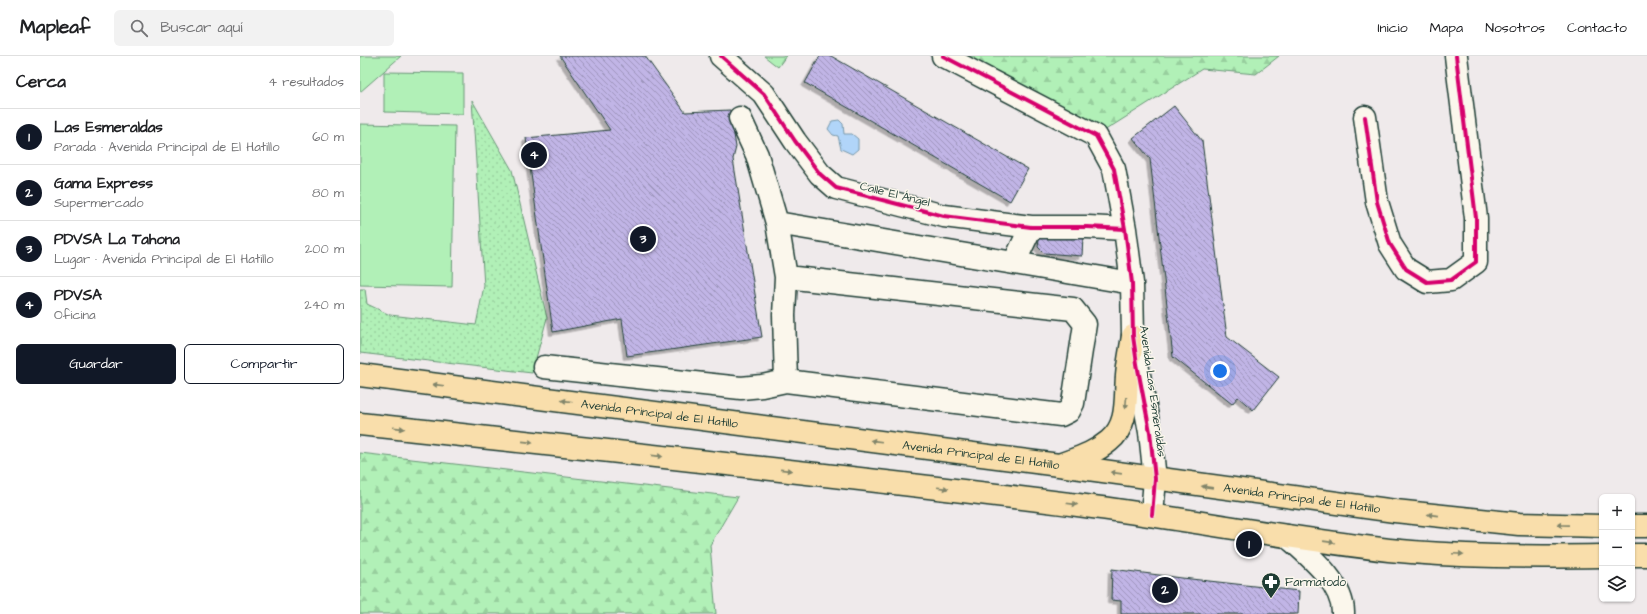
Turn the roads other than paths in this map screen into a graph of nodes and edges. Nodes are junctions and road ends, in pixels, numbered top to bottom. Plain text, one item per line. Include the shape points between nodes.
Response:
1 (721, 56) edge
2 (943, 56) edge
3 (1456, 56) edge
4 (1365, 117) dead end
5 (740, 118) dead end
6 (777, 223) junction
7 (1031, 227) junction
8 (1125, 229) junction
9 (1014, 263) junction
10 (786, 277) junction
11 (1132, 283) junction
12 (1133, 336) junction
13 (544, 367) dead end
14 (360, 375) edge
15 (786, 381) junction
16 (360, 424) edge
17 (1059, 465) junction
18 (1155, 479) junction
19 (1152, 515) junction
20 (1599, 526) edge
21 (1635, 526) edge
22 (1647, 526) edge
23 (1287, 536) junction
24 (1635, 555) edge
25 (1647, 555) edge
26 (1599, 556) edge
27 (1342, 614) edge

1 - 7 street, Calle El Ángel via 764,94 820,174 836,188 944,216
2 - 8 street, Avenida Las Esmeraldas via 1096,136 1114,170
3 - 4 street via 1476,218 1476,262 1451,280 1427,282 1406,269 1390,244 1377,202
5 - 6 street via 757,155
6 - 9 street
6 - 10 street
7 - 8 street, Calle El Ángel
7 - 9 street
8 - 11 street, Avenida Las Esmeraldas
9 - 11 street
10 - 15 street
10 - 15 street via 1073,308 1085,324 1073,403 1069,411 1061,415
11 - 12 street, Avenida Las Esmeraldas
12 -> 17 main road via 1127,376 1126,407 1119,431 1091,453
12 - 18 street, Avenida Las Esmeraldas via 1150,432
13 - 15 street via 741,388
17 -> 14 main road, Avenida Principal de El Hatillo
16 -> 19 main road via 904,483
18 -> 17 main road, Avenida Principal de El Hatillo
18 - 19 street, Avenida Las Esmeraldas
20 -> 18 main road, Avenida Principal de El Hatillo via 1519,524 1395,511
19 - 23 main road
21 - 22 main road
23 -> 26 main road via 1390,550 1459,555
23 - 27 street via 1321,567 1336,588 1343,606
24 - 25 main road

